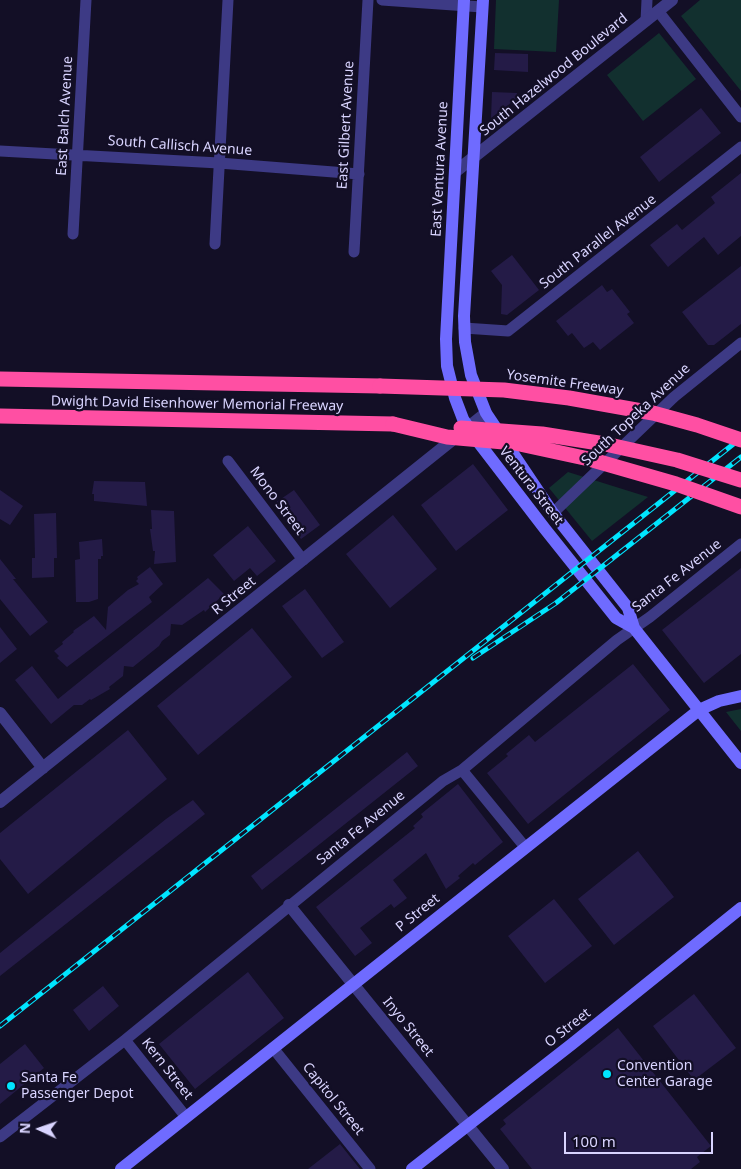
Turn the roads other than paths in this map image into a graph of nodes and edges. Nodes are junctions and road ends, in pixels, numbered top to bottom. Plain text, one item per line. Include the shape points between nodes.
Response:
1 (86, 0) edge
2 (228, 0) edge
3 (368, 0) edge
4 (382, 0) edge
5 (647, 0) edge
6 (672, 0) edge
7 (464, 3) edge
8 (483, 3) edge
9 (658, 12) junction
10 (646, 21) junction
11 (741, 117) edge
12 (741, 148) edge
13 (0, 151) edge
14 (77, 155) junction
15 (473, 158) junction
16 (219, 163) junction
17 (455, 172) junction
18 (359, 174) junction
19 (73, 234) dead end
20 (214, 244) dead end
21 (354, 252) dead end
22 (464, 328) junction
23 (446, 340) joint
24 (741, 344) edge
25 (0, 379) edge
26 (380, 386) joint
27 (486, 414) junction
28 (0, 416) edge
29 (386, 424) junction
30 (469, 427) junction
31 (718, 432) junction
32 (741, 435) edge
33 (741, 440) edge
34 (228, 461) dead end
35 (741, 480) edge
36 (741, 508) edge
37 (553, 513) junction
38 (741, 544) edge
39 (303, 560) junction
40 (634, 628) junction
41 (741, 696) edge
42 (699, 710) junction
43 (0, 713) edge
44 (741, 763) edge
45 (43, 768) junction
46 (462, 770) junction
47 (0, 802) edge
48 (525, 847) junction
49 (289, 905) junction
50 (741, 908) edge
51 (353, 984) junction
52 (125, 1040) junction
53 (273, 1048) junction
54 (186, 1117) junction
55 (469, 1125) junction
56 (0, 1137) edge
57 (121, 1169) edge
58 (370, 1169) edge
59 (412, 1169) edge
60 (503, 1169) edge

1 - 14 street, East Balch Avenue
2 - 16 street
3 - 18 street, East Gilbert Avenue
4 - 7 street
5 - 10 street
6 - 9 street, South Hazelwood Boulevard
7 - 8 street
7 - 17 main road, East Ventura Avenue
8 - 15 main road
9 - 10 street, South Hazelwood Boulevard
9 - 11 street
10 - 15 street, South Hazelwood Boulevard
12 - 22 street, South Parallel Avenue via 508,331
13 - 14 street, South Callisch Avenue
14 - 16 street, South Callisch Avenue
14 - 19 street, East Balch Avenue
15 - 17 street, South Hazelwood Boulevard
15 - 22 main road
16 - 18 street, South Callisch Avenue
16 - 20 street
17 - 23 main road, East Ventura Avenue
18 - 21 street, East Gilbert Avenue
22 - 27 main road, Ventura Street via 471,376
23 - 30 main road, Ventura Street via 451,385 458,408
24 - 37 street, South Topeka Avenue via 674,397
25 - 26 highway, Dwight David Eisenhower Memorial Freeway
26 - 31 highway, Yosemite Freeway, bridge via 496,390 562,397 653,413
27 - 30 street, R Street
27 - 37 main road, Ventura Street
28 - 29 highway, Dwight David Eisenhower Memorial Freeway
29 - 35 highway, bridge via 499,430 581,440 677,460
29 - 36 highway, bridge via 447,437 515,443 589,459 667,481
30 - 39 street, R Street
30 - 40 main road, Ventura Street via 616,618
31 - 32 highway, bridge
31 - 33 highway, Yosemite Freeway, bridge
34 - 39 street, Mono Street
37 - 40 main road, Ventura Street via 628,608
38 - 40 street, Santa Fe Avenue
39 - 45 street, R Street
40 - 42 main road, Ventura Street
40 - 46 street, Santa Fe Avenue
41 - 42 main road, P Street
42 - 44 main road, Ventura Street
42 - 48 main road, P Street
43 - 45 street
45 - 47 street, R Street
46 - 48 street
46 - 49 street, Santa Fe Avenue via 442,781
48 - 51 main road, P Street
49 - 51 street, Inyo Street
49 - 52 street, Santa Fe Avenue
50 - 55 main road, O Street
51 - 53 main road, P Street
51 - 55 street, Inyo Street
52 - 54 street, Kern Street
52 - 56 street, Santa Fe Avenue
53 - 54 main road, P Street
53 - 58 street, Capitol Street
54 - 57 main road, P Street
55 - 59 main road, O Street
55 - 60 street, Inyo Street

